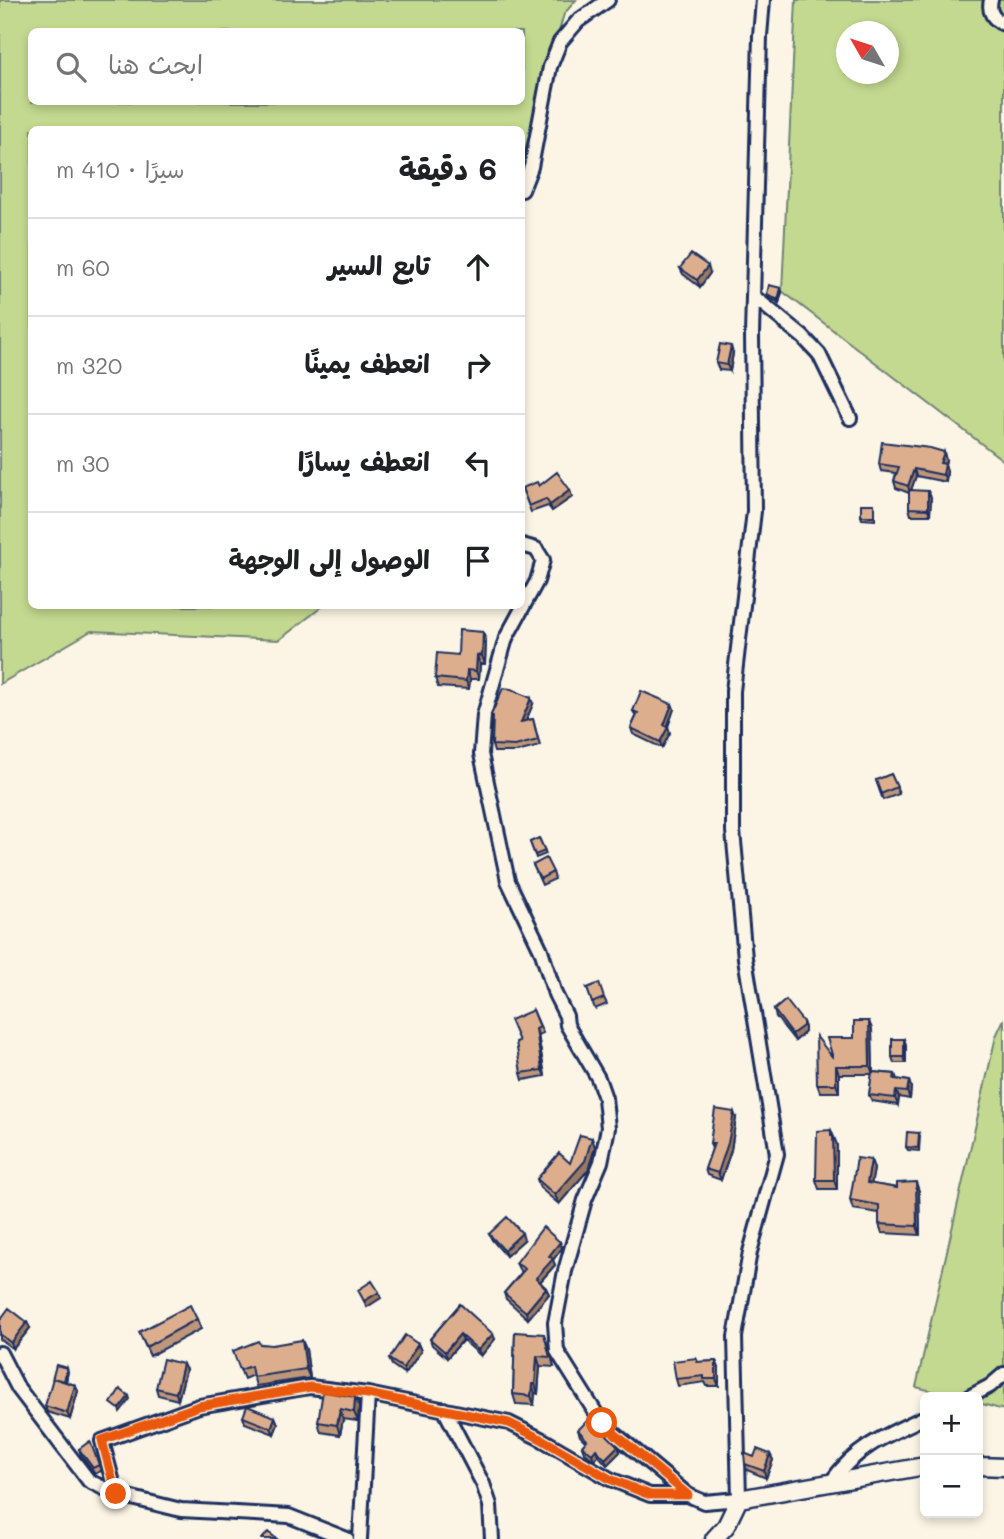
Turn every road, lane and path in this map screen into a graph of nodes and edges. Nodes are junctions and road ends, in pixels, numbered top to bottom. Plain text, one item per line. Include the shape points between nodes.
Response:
1 (608, 0) edge
2 (763, 0) edge
3 (991, 0) edge
4 (1004, 24) edge
5 (525, 182) edge
6 (753, 296) junction
7 (850, 418) dead end
8 (525, 546) edge
9 (525, 602) edge
10 (522, 609) edge
11 (0, 1353) edge
12 (1004, 1374) edge
13 (979, 1392) edge
14 (368, 1394) junction
15 (444, 1409) junction
16 (920, 1419) edge
17 (983, 1466) edge
18 (920, 1467) edge
19 (1004, 1467) edge
20 (849, 1480) junction
21 (116, 1494) junction
22 (688, 1495) junction
23 (739, 1499) junction
24 (725, 1533) edge
25 (347, 1539) edge
26 (360, 1539) edge
27 (492, 1539) edge
28 (714, 1539) edge

1 - 5 street via 578,21 559,42
2 - 6 street
3 - 4 street via 993,17
6 - 7 street via 819,354
6 - 23 street via 754,511 733,691 733,831 745,958 778,1154 750,1252 735,1337
8 - 9 street via 536,549 543,559
10 - 22 street via 506,638 484,715 481,754 508,881 541,950 567,1025 598,1078 608,1128 565,1271 555,1323 557,1351 602,1423
11 - 21 street via 18,1388 89,1481
12 - 13 street
14 - 15 street
14 - 21 street via 310,1387 199,1406 102,1440
14 - 26 street
15 - 22 street via 509,1423 610,1479 650,1495
15 - 27 street via 483,1484 490,1505
16 - 20 street via 869,1444 832,1480
17 - 19 street
18 - 20 street
20 - 23 street
21 - 25 street via 181,1510 289,1516
22 - 23 street via 704,1502
23 - 24 street
24 - 28 street

